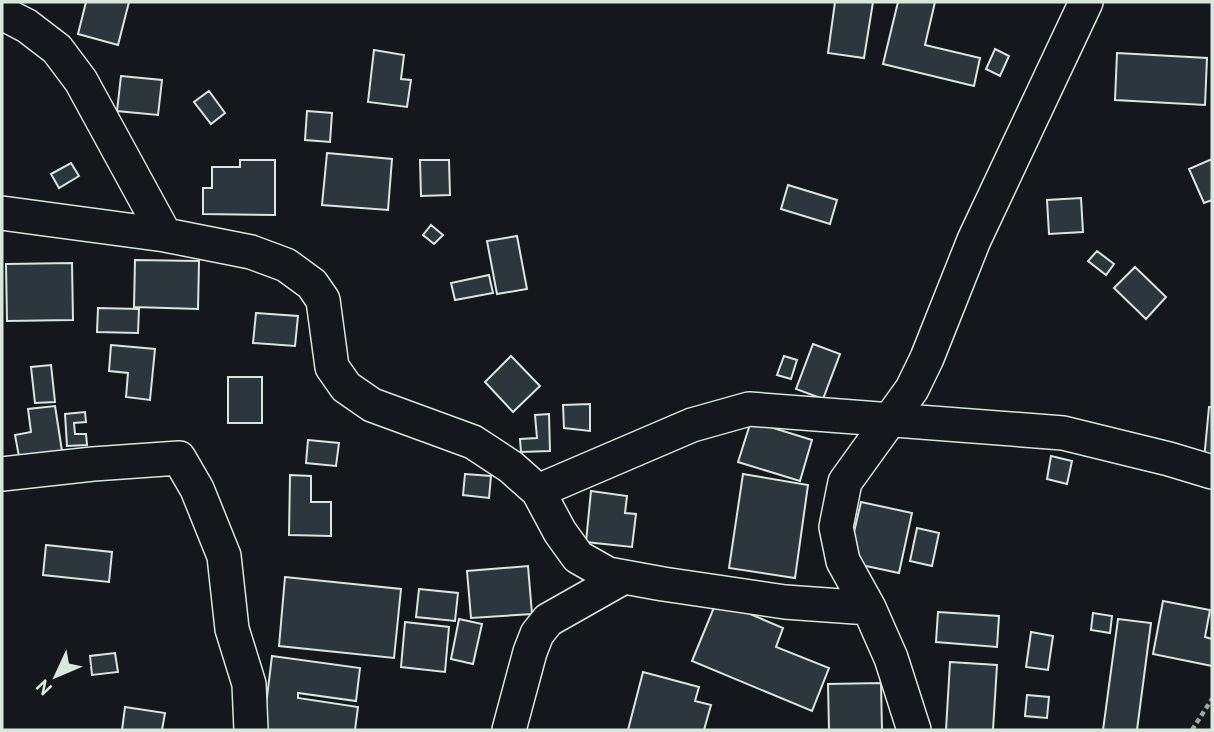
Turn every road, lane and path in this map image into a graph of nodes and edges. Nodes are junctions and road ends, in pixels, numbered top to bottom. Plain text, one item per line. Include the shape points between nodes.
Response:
1 (1086, 2) edge
2 (2, 13) edge
3 (2, 213) edge
4 (165, 235) junction
5 (888, 421) junction
6 (1212, 472) edge
7 (2, 474) edge
8 (538, 491) junction
9 (624, 577) junction
10 (869, 608) junction
11 (1212, 698) edge
12 (251, 730) edge
13 (509, 730) edge
14 (914, 730) edge
15 (1192, 730) edge

1 - 5 street via 974,240 912,389
2 - 4 street via 57,49 81,81
3 - 4 street
4 - 8 street via 251,252 286,265 313,284 323,300 332,367 345,387 372,405 473,442
5 - 6 street via 1063,433
5 - 8 street via 749,410 692,425
5 - 10 street via 845,482 836,527 844,561
7 - 12 street via 179,458 224,556 232,629 249,684
8 - 9 street via 578,557 608,575
9 - 10 street via 785,602
9 - 13 street via 548,620 537,634
10 - 14 street
11 - 15 path

